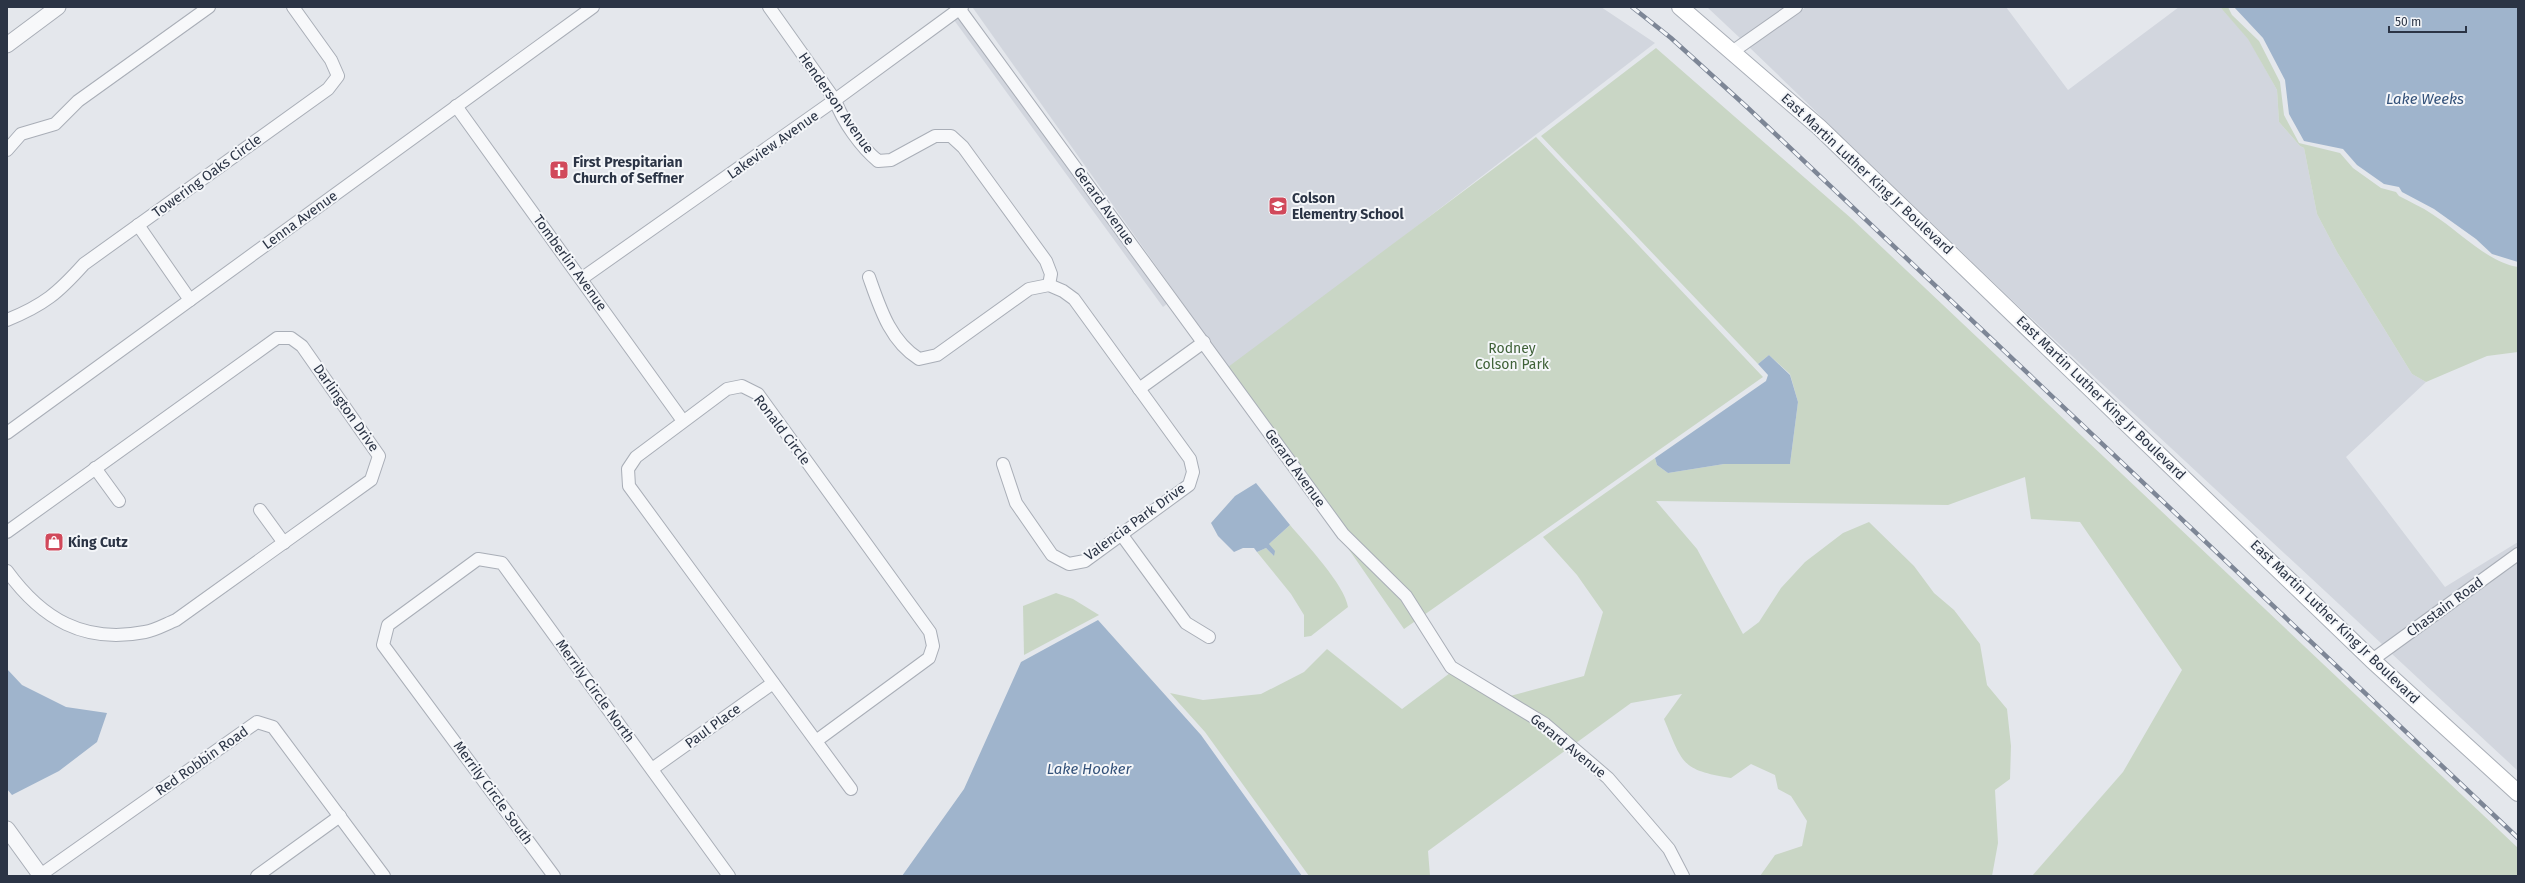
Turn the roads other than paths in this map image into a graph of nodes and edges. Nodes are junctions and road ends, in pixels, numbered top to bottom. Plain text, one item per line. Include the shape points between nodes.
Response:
1 (58, 7) edge
2 (209, 7) edge
3 (293, 7) edge
4 (593, 7) edge
5 (769, 7) edge
6 (1680, 7) edge
7 (1796, 7) edge
8 (960, 8) edge
9 (578, 11) edge
10 (7, 45) edge
11 (1732, 52) junction
12 (835, 100) junction
13 (456, 106) junction
14 (7, 150) edge
15 (138, 225) junction
16 (869, 277) dead end
17 (581, 279) junction
18 (1049, 285) junction
19 (190, 300) junction
20 (7, 320) edge
21 (1204, 342) junction
22 (1139, 389) junction
23 (683, 421) junction
24 (7, 433) edge
25 (1003, 464) dead end
26 (96, 468) junction
27 (120, 501) dead end
28 (260, 510) dead end
29 (7, 532) edge
30 (1121, 534) junction
31 (284, 543) junction
32 (2518, 554) edge
33 (7, 571) edge
34 (1209, 637) dead end
35 (2372, 660) junction
36 (773, 682) junction
37 (432, 710) joint
38 (816, 741) junction
39 (652, 769) junction
40 (851, 789) dead end
41 (2518, 793) edge
42 (340, 816) junction
43 (7, 829) edge
44 (40, 876) edge
45 (257, 876) edge
46 (384, 876) edge
47 (554, 876) edge
48 (730, 876) edge
49 (1683, 876) edge

1 - 10 street
2 - 14 street via 78,101 55,124 21,134
3 - 15 street, Towering Oaks Circle via 332,60 338,76 328,89
4 - 9 street, Lenna Avenue
5 - 12 street, Henderson Avenue
6 - 11 main road, East Martin Luther King Jr Boulevard
7 - 11 street
8 - 12 street, Lakeview Avenue
8 - 21 street, Gerard Avenue
9 - 13 street, Lenna Avenue
11 - 35 main road, East Martin Luther King Jr Boulevard via 1820,127
12 - 17 street, Lakeview Avenue
12 - 18 street, Henderson Avenue via 839,111 869,154 878,161 891,160 935,136 951,136 963,147 1046,261 1051,274
13 - 17 street, Tomberlin Avenue
13 - 19 street, Lenna Avenue
15 - 19 street
15 - 20 street, Towering Oaks Circle via 84,264 59,292 30,311
16 - 18 street via 885,321 905,350 919,360 937,355 1029,289
17 - 23 street, Tomberlin Avenue
18 - 22 street, Valencia Park Drive via 1074,299
19 - 24 street, Lenna Avenue
21 - 22 street
21 - 49 street, Gerard Avenue via 1343,534 1406,596 1451,667 1545,724 1608,778 1669,849
22 - 30 street, Valencia Park Drive via 1190,459 1193,472 1189,485
23 - 36 street, Ronald Circle via 636,457 628,469 629,486
23 - 38 street, Ronald Circle via 727,389 742,386 758,394 930,632 933,646 929,658
25 - 30 street, Valencia Park Drive via 1016,504 1052,555 1069,564 1085,561
26 - 27 street
26 - 29 street, Darlington Drive
26 - 31 street, Darlington Drive via 269,342 277,338 291,338 310,356 379,456 371,480
28 - 31 street
30 - 34 street via 1186,623
31 - 33 street, Darlington Drive via 176,620 146,632 117,636 79,630 47,614 23,592
32 - 35 street, Chastain Road
35 - 41 main road, East Martin Luther King Jr Boulevard
36 - 38 street, Ronald Circle
36 - 39 street, Paul Place
37 - 39 street, Merrily Circle North via 383,645 388,625 478,559 502,564
37 - 47 street, Merrily Circle South
38 - 40 street, Ronald Circle
39 - 48 street, Merrily Circle North
42 - 44 street, Red Robbin Road via 273,727 256,722
42 - 45 street
42 - 46 street, Red Robbin Road
43 - 44 street

